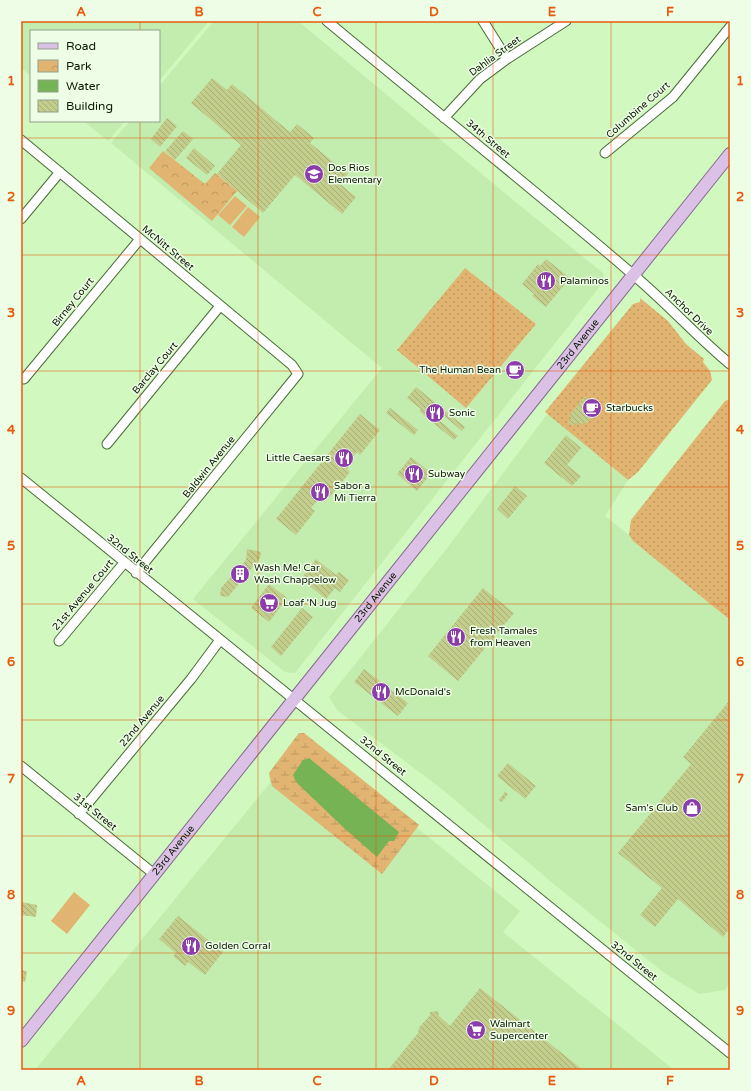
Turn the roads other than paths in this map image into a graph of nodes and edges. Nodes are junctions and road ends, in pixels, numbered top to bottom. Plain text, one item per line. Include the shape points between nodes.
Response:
1 (327, 21) edge
2 (483, 21) edge
3 (566, 21) edge
4 (730, 27) edge
5 (507, 59) junction
6 (444, 118) junction
7 (21, 140) edge
8 (605, 153) dead end
9 (730, 154) edge
10 (60, 172) junction
11 (21, 219) edge
12 (140, 239) junction
13 (634, 275) junction
14 (220, 306) junction
15 (730, 364) edge
16 (298, 374) joint
17 (24, 379) dead end
18 (106, 444) dead end
19 (23, 483) edge
20 (124, 563) junction
21 (136, 573) junction
22 (220, 640) junction
23 (59, 641) dead end
24 (294, 699) junction
25 (21, 766) edge
26 (79, 814) junction
27 (154, 874) junction
28 (21, 1041) edge
29 (730, 1052) edge

1 - 6 street, 34th Street
2 - 5 street
3 - 5 street, Dahlia Street
4 - 8 street, Columbine Court via 673,97
5 - 6 street, Dahlia Street via 480,79
6 - 13 street, 34th Street
7 - 10 street, McNitt Street
9 - 13 main road, 23rd Avenue
10 - 11 street
10 - 12 street, McNitt Street
12 - 14 street, McNitt Street
12 - 17 street, Birney Court
13 - 15 street, Anchor Drive
13 - 24 main road, 23rd Avenue
14 - 16 street, McNitt Street via 292,365
14 - 18 street, Barclay Court
16 - 21 street, Baldwin Avenue
19 - 20 street, 32nd Street
20 - 21 street, 32nd Street
20 - 23 street, 21st Avenue Court
21 - 22 street, 32nd Street
22 - 24 street, 32nd Street
22 - 26 street, 22nd Avenue via 191,679
24 - 27 main road, 23rd Avenue
24 - 29 street, 32nd Street
25 - 26 street, 31st Street
26 - 27 street, 31st Street
27 - 28 main road, 23rd Avenue

